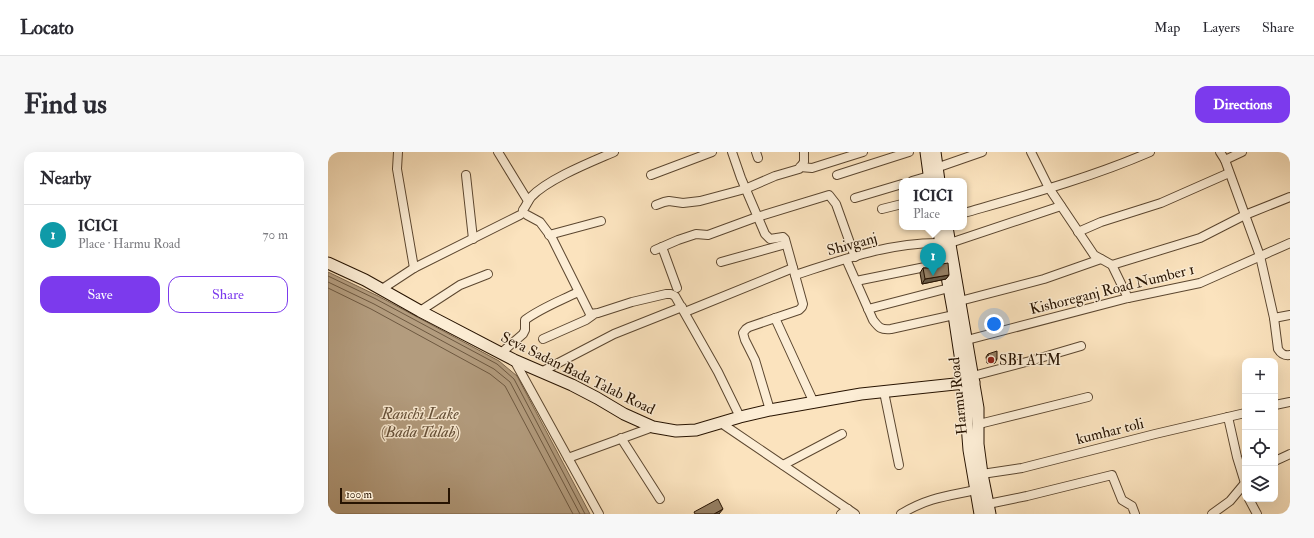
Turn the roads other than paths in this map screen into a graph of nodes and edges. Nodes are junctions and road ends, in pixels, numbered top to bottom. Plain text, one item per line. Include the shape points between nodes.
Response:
1 (398, 152) edge
2 (498, 152) edge
3 (614, 152) edge
4 (712, 152) edge
5 (732, 152) edge
6 (804, 152) edge
7 (863, 152) edge
8 (909, 152) edge
9 (926, 152) edge
10 (935, 152) edge
11 (982, 152) edge
12 (1031, 152) edge
13 (1150, 152) edge
14 (1220, 152) edge
15 (1242, 152) edge
16 (1137, 155) edge
17 (1225, 160) junction
18 (800, 167) junction
19 (1230, 173) junction
20 (466, 175) dead end
21 (651, 175) dead end
22 (837, 175) dead end
23 (934, 176) edge
24 (899, 185) edge
25 (1049, 188) junction
26 (745, 189) junction
27 (1290, 197) edge
28 (855, 198) dead end
29 (528, 201) junction
30 (656, 205) dead end
31 (899, 205) edge
32 (1062, 206) junction
33 (882, 209) dead end
34 (967, 212) edge
35 (523, 213) junction
36 (1245, 215) junction
37 (758, 217) junction
38 (601, 221) dead end
39 (940, 230) edge
40 (947, 230) edge
41 (1078, 232) junction
42 (549, 235) junction
43 (473, 239) junction
44 (946, 243) junction
45 (1290, 243) edge
46 (786, 244) junction
47 (1260, 256) junction
48 (855, 257) junction
49 (846, 259) junction
50 (1101, 259) junction
51 (721, 262) dead end
52 (945, 262) junction
53 (328, 263) edge
54 (1112, 265) junction
55 (414, 268) junction
56 (794, 272) junction
57 (488, 274) dead end
58 (856, 281) junction
59 (677, 288) dead end
60 (949, 288) junction
61 (382, 289) junction
62 (578, 292) junction
63 (1128, 298) junction
64 (960, 301) junction
65 (868, 309) junction
66 (683, 310) junction
67 (420, 311) junction
68 (593, 315) junction
69 (954, 315) junction
70 (1290, 315) edge
71 (775, 318) junction
72 (1274, 318) junction
73 (543, 339) dead end
74 (967, 340) junction
75 (1081, 346) dead end
76 (501, 353) junction
77 (1290, 355) edge
78 (514, 360) junction
79 (542, 372) junction
80 (970, 381) junction
81 (884, 392) junction
82 (1088, 397) dead end
83 (1290, 402) edge
84 (814, 403) junction
85 (1278, 404) edge
86 (770, 410) junction
87 (1242, 414) edge
88 (740, 417) junction
89 (1228, 417) junction
90 (721, 423) junction
91 (979, 424) junction
92 (653, 426) junction
93 (842, 434) dead end
94 (621, 438) junction
95 (1290, 454) edge
96 (568, 458) junction
97 (1278, 460) edge
98 (783, 465) junction
99 (899, 465) dead end
100 (982, 474) junction
101 (1242, 478) edge
102 (1242, 488) edge
103 (976, 490) junction
104 (660, 499) dead end
105 (1251, 502) edge
106 (989, 509) edge
107 (844, 512) edge
108 (599, 514) edge
109 (855, 514) edge
110 (901, 514) edge
111 (980, 514) edge
112 (1135, 514) edge
113 (1212, 514) edge
114 (1257, 514) edge

1 - 55 street via 397,169
2 - 29 street
3 - 29 street via 551,182
4 - 21 street
5 - 26 street
6 - 18 street via 804,162
7 - 18 street via 812,168
8 - 22 street
9 - 23 street
10 - 23 street
11 - 23 street
12 - 25 street
13 - 16 street
14 - 17 street
15 - 17 street
16 - 25 street via 1114,167
17 - 19 street
18 - 26 street
19 - 36 street
19 - 41 street via 1161,203
20 - 43 street
24 - 28 street
25 - 32 street
25 - 34 street
26 - 30 street via 700,201 669,201
26 - 37 street
27 - 36 street
29 - 35 street
31 - 33 street
32 - 41 street
32 - 44 street, Shivganj
35 - 42 street via 540,222
35 - 43 street
36 - 47 street
36 - 54 street via 1200,238
37 - 46 street via 767,238 783,237
37 - 48 street via 829,195 836,204
37 - 59 street via 708,235 696,234 658,249
38 - 42 street
39 - 44 street, Harmu Road
40 - 44 street, Harmu Road
41 - 50 street via 1094,255
42 - 62 street
43 - 55 street
44 - 48 street, Shivganj via 914,244
44 - 52 street, Harmu Road
44 - 64 street, Harmu Road
45 - 47 street, Kishoreganj Road Number 1
46 - 51 street
46 - 56 street
47 - 63 street, Kishoreganj Road Number 1 via 1200,283
47 - 72 street
48 - 49 street, Shivganj
49 - 56 street, Shivganj
49 - 58 street
50 - 54 street
50 - 64 street via 1044,279
52 - 58 street
52 - 60 street, Harmu Road
53 - 61 street, Seva Sadan Bada Talab Road
54 - 63 street
55 - 61 street
56 - 66 street, Shivganj
56 - 71 street via 802,307
57 - 67 street via 460,285
58 - 65 street
60 - 65 street
60 - 69 street, Harmu Road
61 - 67 street, Seva Sadan Bada Talab Road
62 - 68 street via 587,310
62 - 76 street via 525,320 523,334
63 - 74 street, Kishoreganj Road Number 1
64 - 74 street, Harmu Road
65 - 69 street via 873,320 882,329
66 - 68 street via 675,296 666,294
66 - 79 street, Shivganj via 614,334
66 - 88 street
67 - 76 street, Seva Sadan Bada Talab Road
68 - 73 street
69 - 80 street, Harmu Road
70 - 72 street
71 - 84 street
71 - 86 street via 749,327 743,333 755,360
72 - 77 street via 1278,349 1284,355
74 - 80 street, Harmu Road
75 - 80 street
76 - 78 street, Seva Sadan Bada Talab Road
78 - 79 street, Seva Sadan Bada Talab Road
78 - 96 street
79 - 92 street, Seva Sadan Bada Talab Road
80 - 81 street, Seva Sadan Bada Talab Road
80 - 91 street, Harmu Road via 978,408
80 - 103 street, Harmu Road via 967,424
81 - 84 street, Seva Sadan Bada Talab Road
81 - 99 street
82 - 91 street
83 - 85 street
84 - 86 street, Seva Sadan Bada Talab Road
86 - 88 street, Seva Sadan Bada Talab Road
87 - 89 street, kumhar toli
88 - 90 street, Seva Sadan Bada Talab Road
89 - 100 street, kumhar toli via 1022,468
89 - 101 street
90 - 92 street, Seva Sadan Bada Talab Road via 696,430 676,431
90 - 98 street
91 - 100 street, Harmu Road via 978,444
92 - 94 street
93 - 98 street
94 - 96 street
94 - 104 street
95 - 97 street
96 - 108 street
98 - 107 street
100 - 106 street, Harmu Road
102 - 113 street
103 - 110 street via 934,498
103 - 111 street, Harmu Road
105 - 114 street
106 - 112 street via 1028,496 1112,475 1120,497 1132,506
107 - 109 street

